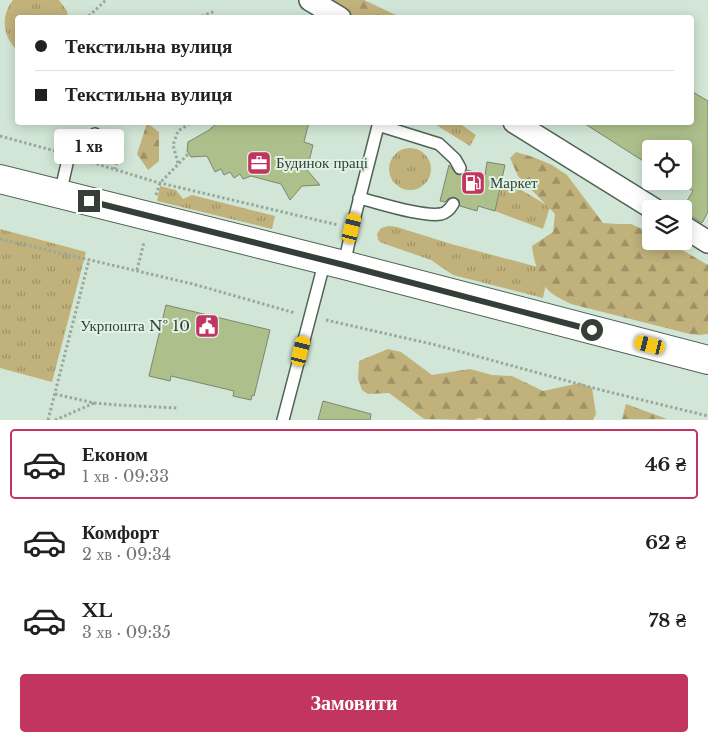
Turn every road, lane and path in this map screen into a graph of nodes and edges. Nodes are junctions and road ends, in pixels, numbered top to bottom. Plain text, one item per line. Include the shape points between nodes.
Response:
1 (106, 0) edge
2 (310, 0) edge
3 (216, 11) dead end
4 (90, 15) edge
5 (205, 15) edge
6 (335, 15) edge
7 (187, 125) edge
8 (378, 125) edge
9 (381, 125) edge
10 (519, 125) edge
11 (95, 134) dead end
12 (0, 136) edge
13 (189, 153) dead end
14 (69, 155) junction
15 (178, 164) junction
16 (460, 168) dead end
17 (0, 179) edge
18 (160, 183) junction
19 (60, 194) junction
20 (156, 197) dead end
21 (360, 198) junction
22 (642, 202) edge
23 (453, 204) dead end
24 (352, 228) junction
25 (692, 232) edge
26 (0, 239) edge
27 (144, 242) dead end
28 (708, 242) edge
29 (89, 260) junction
30 (334, 263) junction
31 (137, 270) junction
32 (310, 317) junction
33 (708, 360) edge
34 (55, 394) junction
35 (94, 403) junction
36 (178, 408) dead end
37 (708, 416) edge
38 (48, 420) edge
39 (55, 420) edge
40 (283, 420) edge

1 - 4 path
2 - 6 street
3 - 5 path
7 - 15 path via 178,131 173,145
8 - 21 lane
9 - 16 lane via 439,144
10 - 22 street
11 - 14 lane
12 - 14 path
13 - 15 path
14 - 18 path
14 - 19 lane
15 - 18 path
17 - 19 street
18 - 20 path
18 - 24 path
19 - 30 street
21 - 23 lane via 430,214 443,214
21 - 24 lane
24 - 30 lane
25 - 28 street
26 - 29 path
27 - 31 path
29 - 31 path
29 - 34 path
30 - 32 lane
30 - 33 street
31 - 32 path
32 - 37 path via 436,345
32 - 40 lane
34 - 35 path
34 - 38 path
35 - 36 path
35 - 39 path

